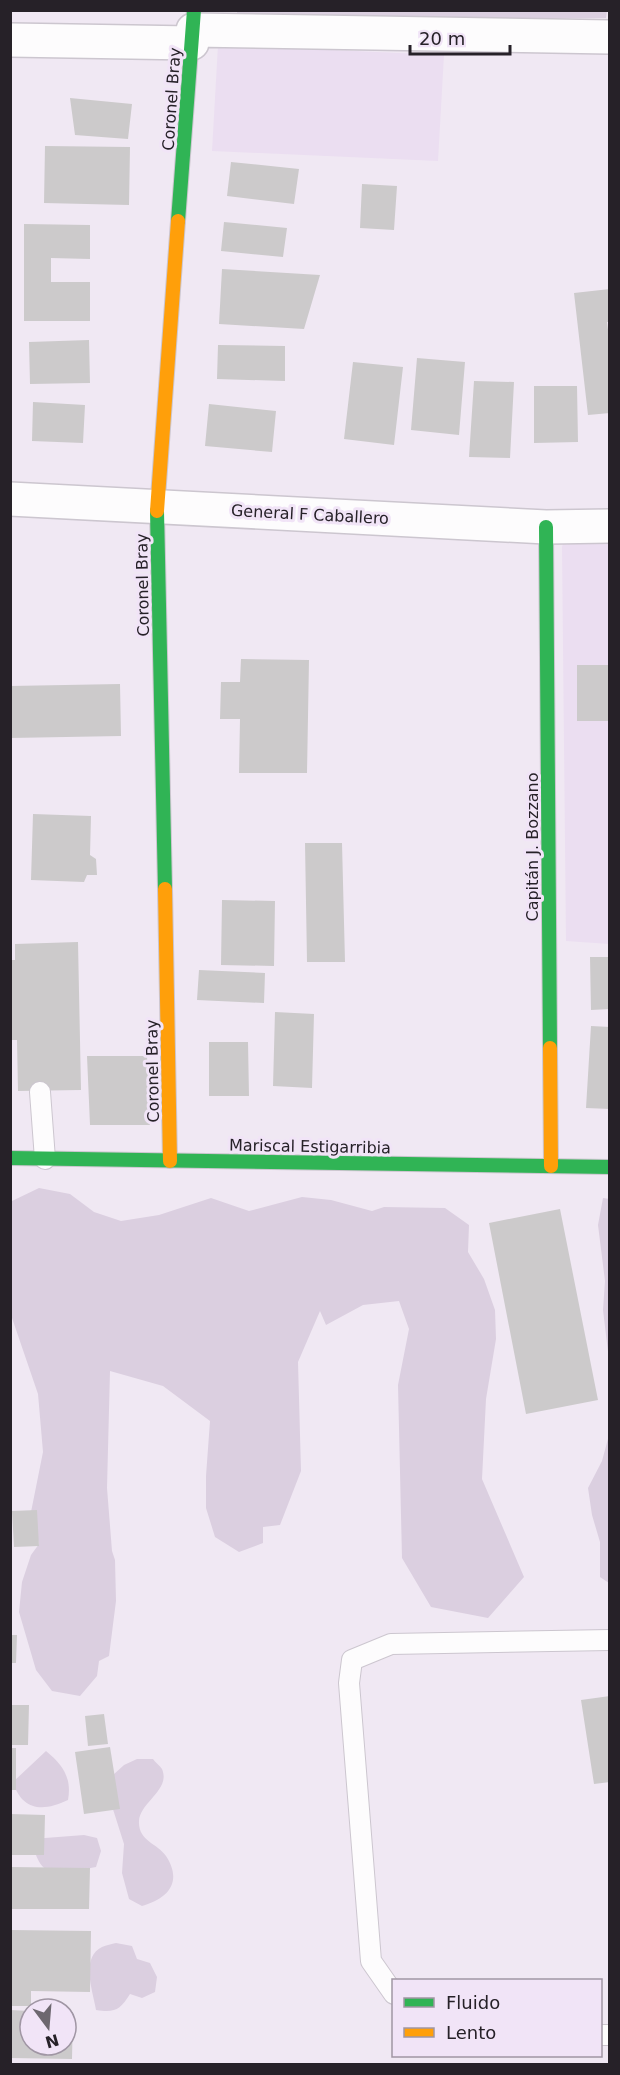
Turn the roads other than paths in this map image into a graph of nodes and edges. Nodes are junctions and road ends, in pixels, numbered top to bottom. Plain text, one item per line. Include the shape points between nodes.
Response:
1 (193, 28) edge
2 (609, 37) edge
3 (10, 40) edge
4 (10, 499) edge
5 (157, 506) junction
6 (546, 526) junction
7 (609, 526) edge
8 (40, 1092) dead end
9 (10, 1158) edge
10 (45, 1159) junction
11 (170, 1161) junction
12 (551, 1166) junction
13 (609, 1167) edge
14 (609, 1640) edge
15 (392, 1992) edge

1 - 2 street
1 - 3 street
1 - 5 street, Coronel Bray
4 - 5 street, General F Caballero
5 - 6 street, General F Caballero
5 - 11 street, Coronel Bray
6 - 7 street, General F Caballero
6 - 12 street, Capitán J. Bozzano
8 - 10 lane
9 - 10 street, Mariscal Estigarribia
10 - 11 street, Mariscal Estigarribia
11 - 12 street, Mariscal Estigarribia
12 - 13 street, Mariscal Estigarribia
14 - 15 lane via 391,1644 352,1660 349,1683 371,1961

